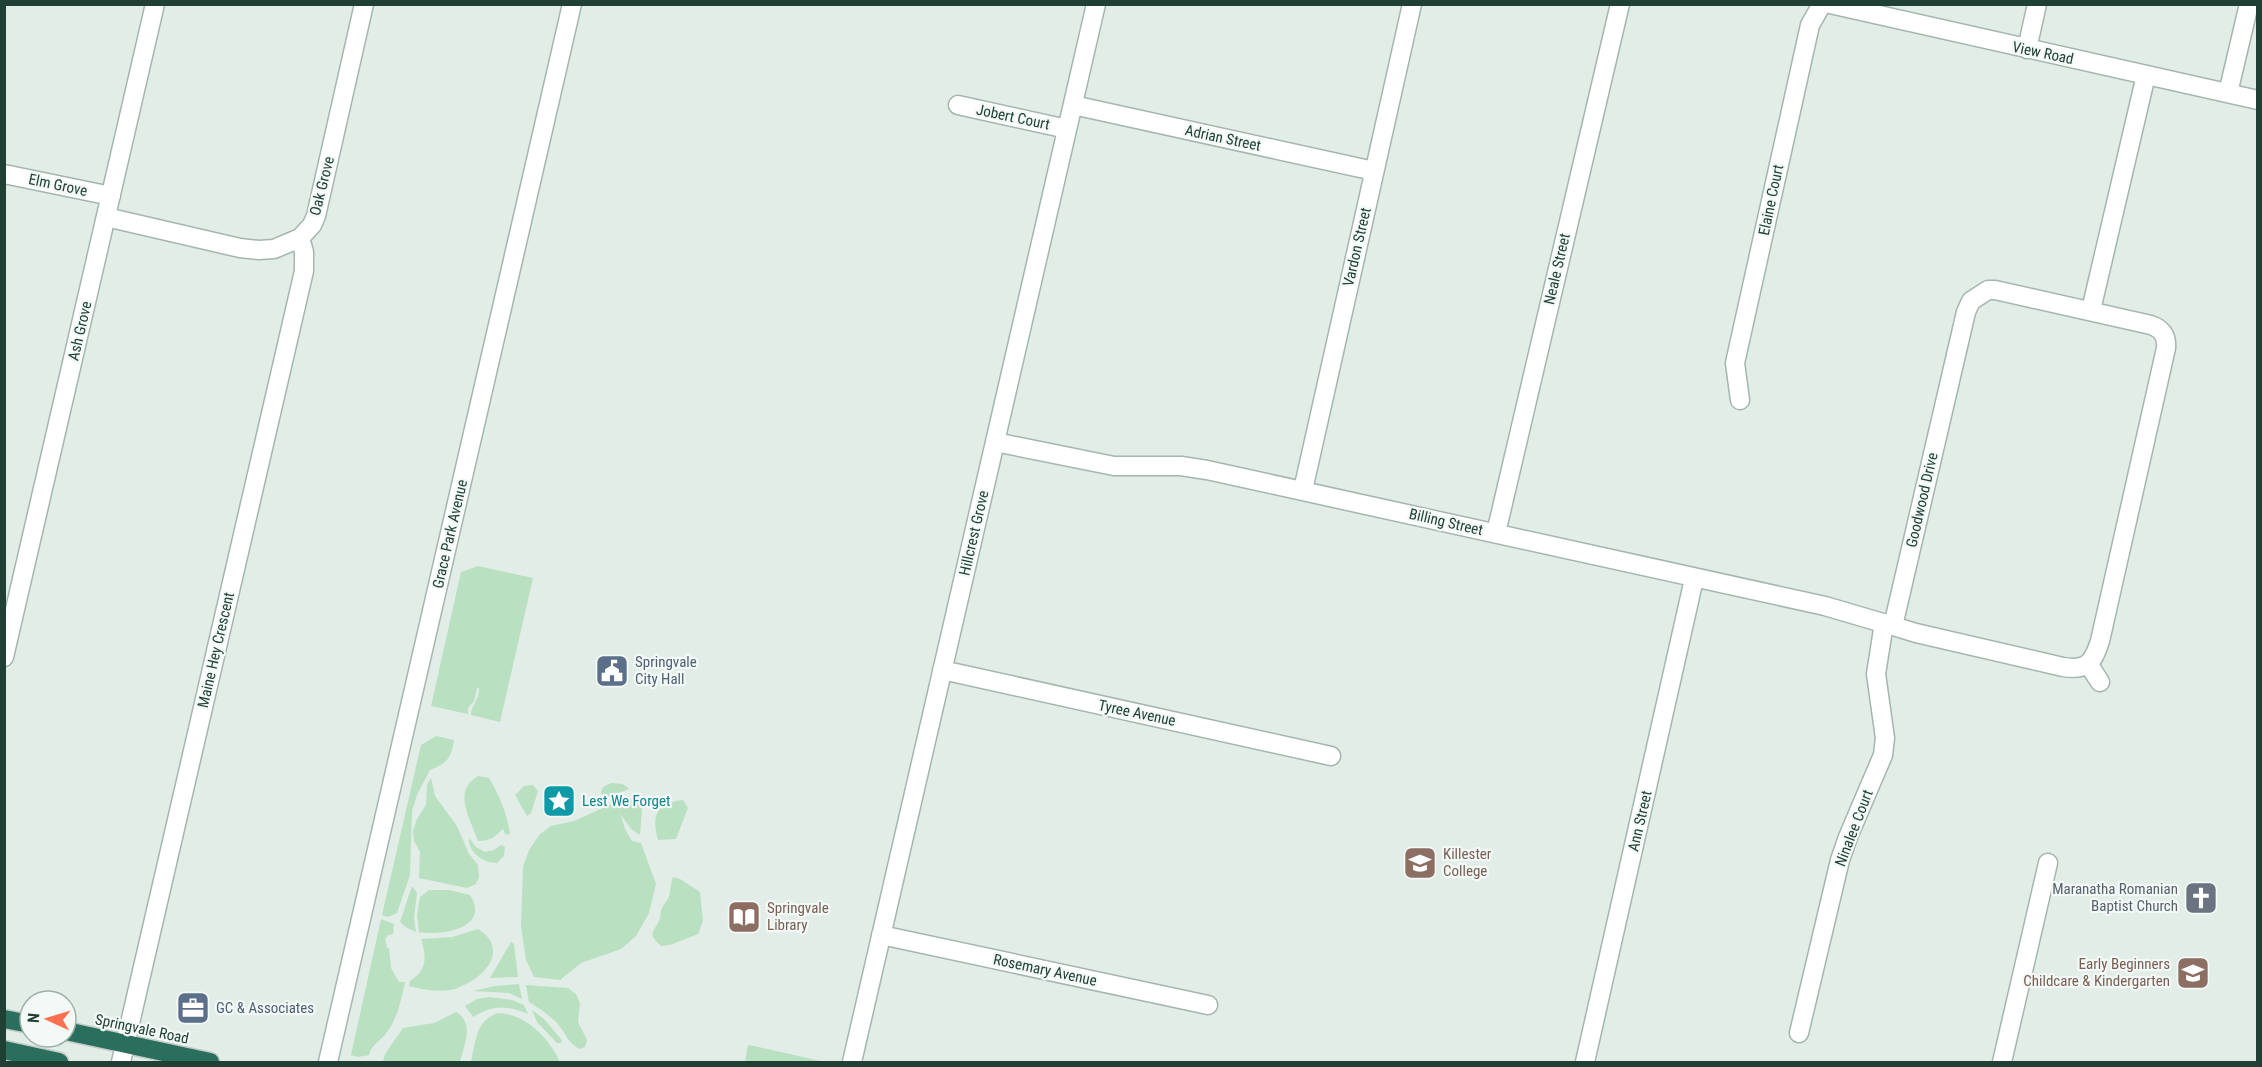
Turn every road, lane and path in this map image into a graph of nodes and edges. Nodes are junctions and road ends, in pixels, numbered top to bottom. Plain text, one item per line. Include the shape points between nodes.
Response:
1 (155, 4) edge
2 (364, 4) edge
3 (572, 4) edge
4 (1096, 4) edge
5 (1412, 4) edge
6 (1620, 4) edge
7 (1822, 4) edge
8 (1830, 4) edge
9 (2037, 4) edge
10 (2249, 4) edge
11 (2026, 50) junction
12 (2146, 75) junction
13 (2228, 93) junction
14 (2258, 100) edge
15 (958, 105) dead end
16 (1073, 105) junction
17 (1067, 129) junction
18 (1374, 171) junction
19 (4, 174) edge
20 (111, 196) junction
21 (106, 217) junction
22 (300, 238) junction
23 (2091, 310) junction
24 (1740, 400) dead end
25 (995, 442) junction
26 (1303, 490) junction
27 (1496, 533) junction
28 (1695, 579) junction
29 (1889, 624) junction
30 (4, 657) edge
31 (2089, 665) junction
32 (942, 670) junction
33 (2100, 682) dead end
34 (1331, 756) dead end
35 (2048, 863) dead end
36 (881, 935) junction
37 (1208, 1005) dead end
38 (1799, 1033) dead end
39 (78, 1034) edge
40 (125, 1044) junction
41 (4, 1050) edge
42 (59, 1062) edge
43 (122, 1062) edge
44 (210, 1062) edge
45 (328, 1062) edge
46 (852, 1062) edge
47 (1585, 1062) edge
48 (2002, 1062) edge

1 - 20 street, Ash Grove
2 - 22 street, Oak Grove via 316,216
3 - 45 street, Grace Park Avenue
4 - 16 street, Hillcrest Grove
5 - 18 street, Vardon Street
6 - 27 street, Neale Street
7 - 24 street, Elaine Court via 1810,25 1735,363
8 - 11 street, View Road
9 - 11 street
10 - 13 street
11 - 12 street, View Road
12 - 13 street, View Road
12 - 23 street
13 - 14 street, View Road
15 - 17 street, Jobert Court
16 - 17 street, Hillcrest Grove
16 - 18 street, Adrian Street
17 - 25 street, Hillcrest Grove
18 - 26 street, Vardon Street
19 - 20 street, Elm Grove
20 - 21 street, Ash Grove
21 - 22 street via 249,249 273,249
21 - 30 street, Ash Grove
22 - 40 street, Maine Hey Crescent via 304,272
23 - 29 street, Goodwood Drive via 1995,290 1982,292 1968,305
23 - 31 street, Goodwood Drive via 2155,326 2163,333 2166,348 2100,641
25 - 26 street, Billing Street via 1114,466 1181,466
25 - 32 street, Hillcrest Grove
26 - 27 street, Billing Street
27 - 28 street, Billing Street
28 - 29 street, Billing Street via 1825,606
28 - 47 street, Ann Street
29 - 31 street via 2071,668
29 - 38 street, Ninalee Court via 1876,674 1885,738 1883,755 1840,860
31 - 33 street
32 - 34 street, Tyree Avenue
32 - 36 street, Hillcrest Grove
35 - 48 street
36 - 37 street, Rosemary Avenue
36 - 46 street, Hillcrest Grove
39 - 40 highway, Springvale Road
40 - 43 street, Maine Hey Crescent
40 - 44 highway, Springvale Road
41 - 42 highway

